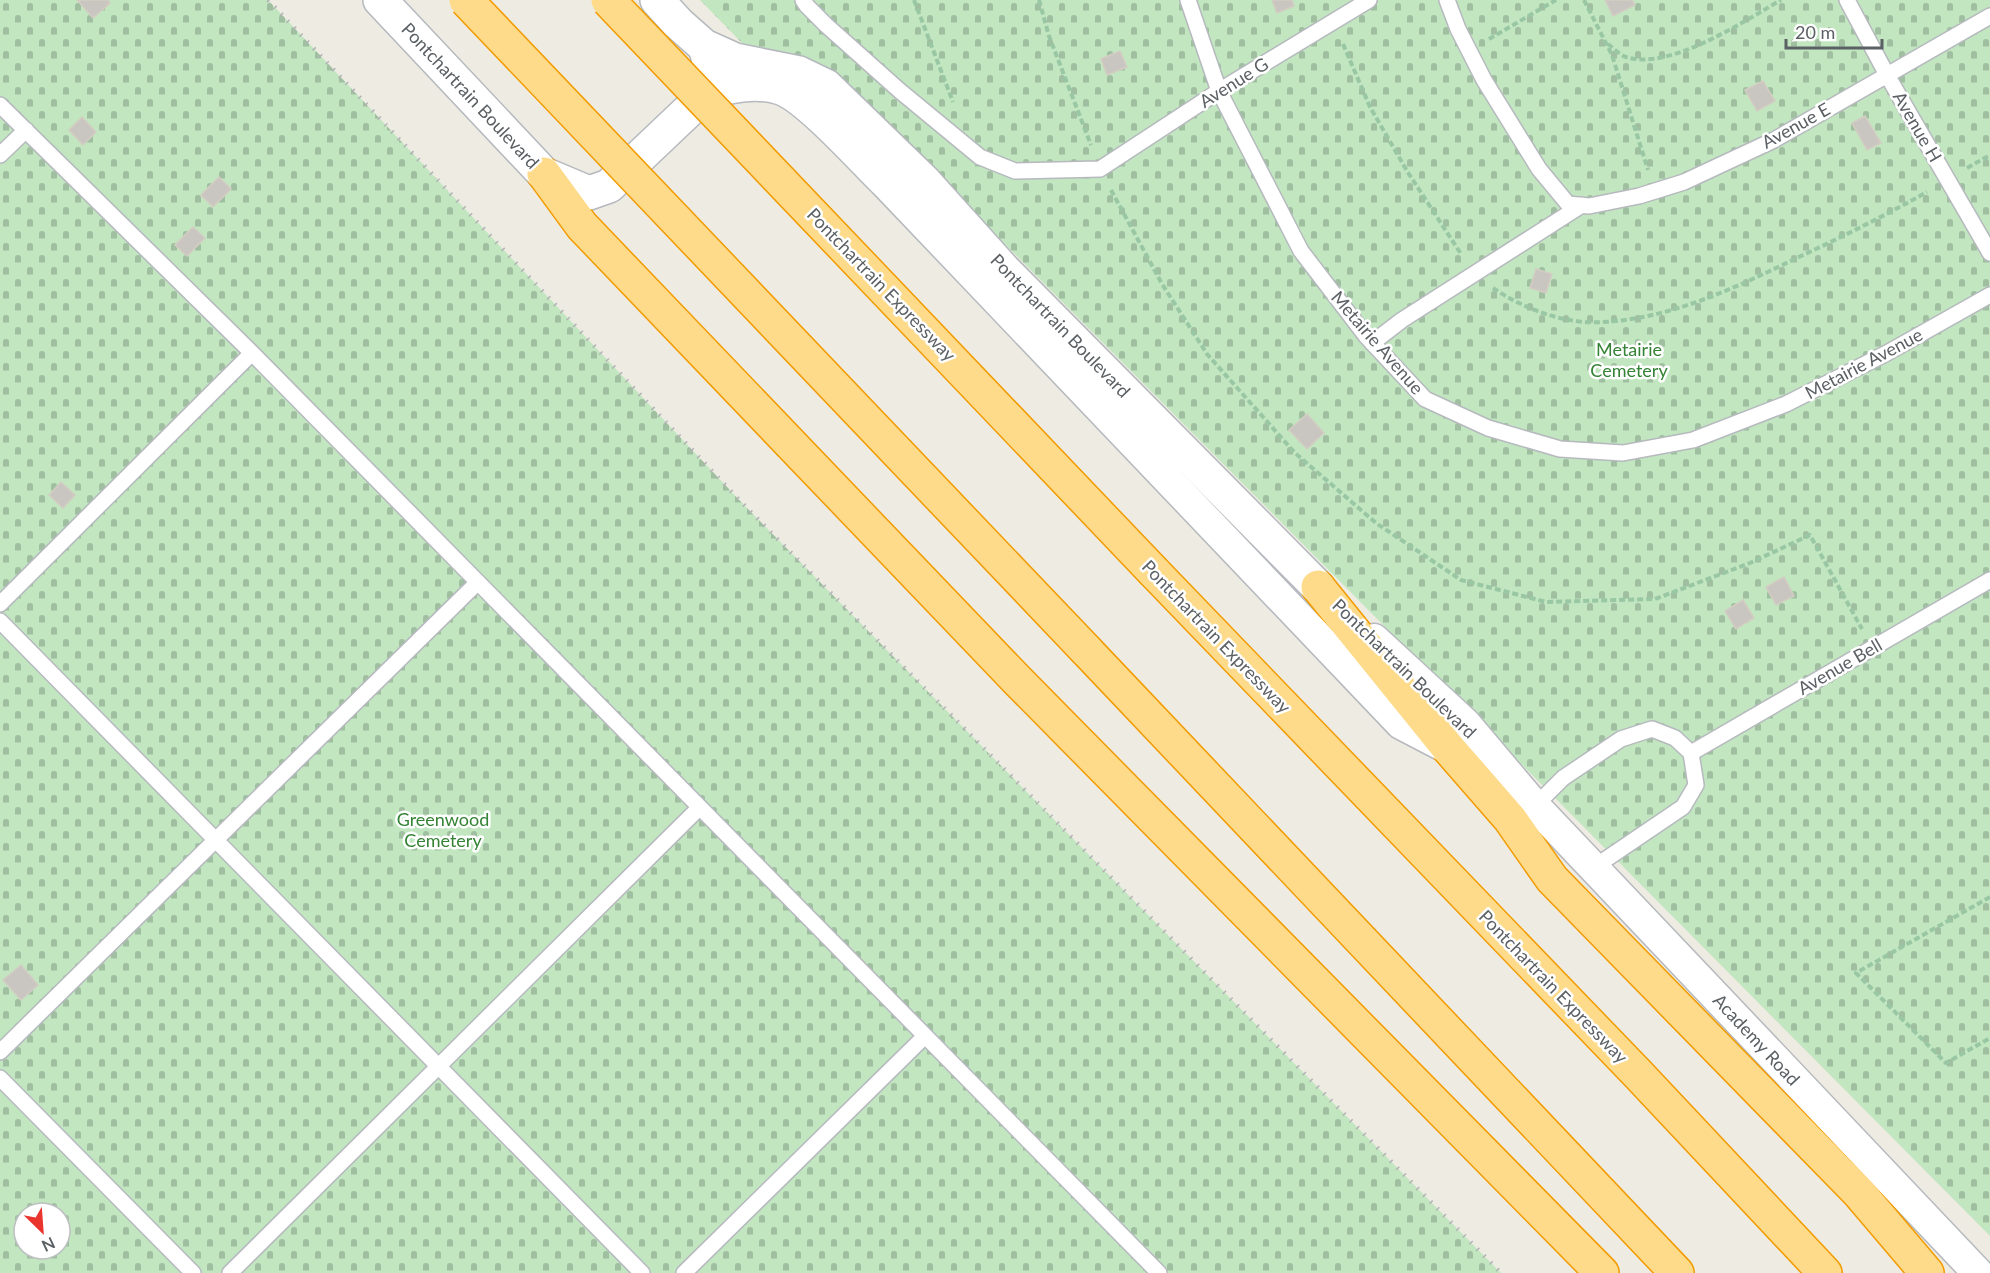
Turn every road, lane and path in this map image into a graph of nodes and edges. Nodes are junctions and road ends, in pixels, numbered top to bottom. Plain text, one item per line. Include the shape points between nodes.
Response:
1 (380, 0) edge
2 (466, 0) edge
3 (608, 0) edge
4 (657, 0) edge
5 (803, 0) edge
6 (914, 0) edge
7 (1039, 0) edge
8 (1188, 0) edge
9 (1369, 0) edge
10 (1447, 0) edge
11 (1556, 0) edge
12 (1584, 0) edge
13 (1781, 0) edge
14 (1847, 0) edge
15 (1990, 16) edge
16 (1605, 41) junction
17 (704, 46) junction
18 (1469, 51) junction
19 (1887, 75) junction
20 (1219, 91) junction
21 (706, 94) junction
22 (0, 105) edge
23 (26, 130) junction
24 (972, 151) junction
25 (0, 155) edge
26 (1100, 169) junction
27 (544, 174) junction
28 (1655, 191) junction
29 (1586, 206) junction
30 (1990, 253) edge
31 (1990, 295) edge
32 (1372, 343) junction
33 (252, 353) junction
34 (1990, 580) edge
35 (478, 582) junction
36 (1318, 587) junction
37 (0, 604) edge
38 (0, 621) edge
39 (1872, 648) junction
40 (1449, 749) junction
41 (1691, 753) junction
42 (1534, 806) junction
43 (699, 808) junction
44 (215, 840) junction
45 (1593, 868) junction
46 (1990, 897) edge
47 (924, 1037) junction
48 (1990, 1038) edge
49 (0, 1052) edge
50 (439, 1067) junction
51 (0, 1078) edge
52 (1150, 1270) edge
53 (193, 1273) edge
54 (230, 1273) edge
55 (642, 1273) edge
56 (684, 1273) edge
57 (1602, 1273) edge
58 (1677, 1273) edge
59 (1825, 1273) edge
60 (1928, 1273) edge
61 (1978, 1273) edge

1 - 27 street, Pontchartrain Boulevard
2 - 58 highway, bridge
3 - 59 highway, Pontchartrain Expressway, bridge
4 - 17 street, Pontchartrain Boulevard
5 - 24 lane via 900,92
6 - 24 path
7 - 26 path
8 - 20 lane, Metairie Avenue
9 - 20 lane, Avenue G
10 - 18 lane
11 - 18 path
12 - 16 path
13 - 16 path via 1699,46 1659,60 1626,57
14 - 19 lane, Avenue H
15 - 19 lane, Avenue E
16 - 28 path
17 - 21 street via 710,58
17 - 36 street, Pontchartrain Boulevard via 735,60 799,73 826,86 924,181 1004,270
18 - 29 lane via 1539,169 1568,204
19 - 28 lane, Avenue E via 1774,140 1684,182
19 - 30 lane, Avenue H
20 - 26 lane, Avenue G
20 - 32 lane, Metairie Avenue via 1301,251
21 - 27 street, Pontchartrain Boulevard via 609,186 590,193
21 - 40 street, Pontchartrain Boulevard via 754,86 780,89 803,102 886,184 1401,724
22 - 23 lane
23 - 25 lane
23 - 33 lane
24 - 26 lane via 1015,171
26 - 39 path via 1162,284 1215,362 1295,453 1376,523 1461,580 1546,602 1655,599 1810,535
27 - 57 highway via 582,226 1017,680
28 - 29 lane, Avenue E
29 - 32 lane, Avenue E via 1402,320
31 - 32 lane, Metairie Avenue via 1786,404 1693,440 1623,453 1560,449 1488,428 1425,399
33 - 35 lane
33 - 37 lane
34 - 39 lane, Avenue Bell
35 - 43 lane
35 - 44 lane
36 - 40 highway
36 - 42 street, Pontchartrain Boulevard via 1464,723
38 - 44 lane
39 - 41 lane, Avenue Bell
40 - 42 street, Pontchartrain Boulevard
40 - 60 highway via 1510,819 1552,879 1859,1193
41 - 42 lane via 1675,738 1652,729 1621,739 1563,778
41 - 45 lane via 1696,786 1683,807
42 - 45 street, Academy Road
43 - 47 lane
43 - 50 lane
44 - 49 lane
44 - 50 lane
45 - 61 street, Academy Road
46 - 48 path via 1856,973 1946,1063
47 - 52 lane
47 - 56 lane
50 - 54 lane
50 - 55 lane
51 - 53 lane

